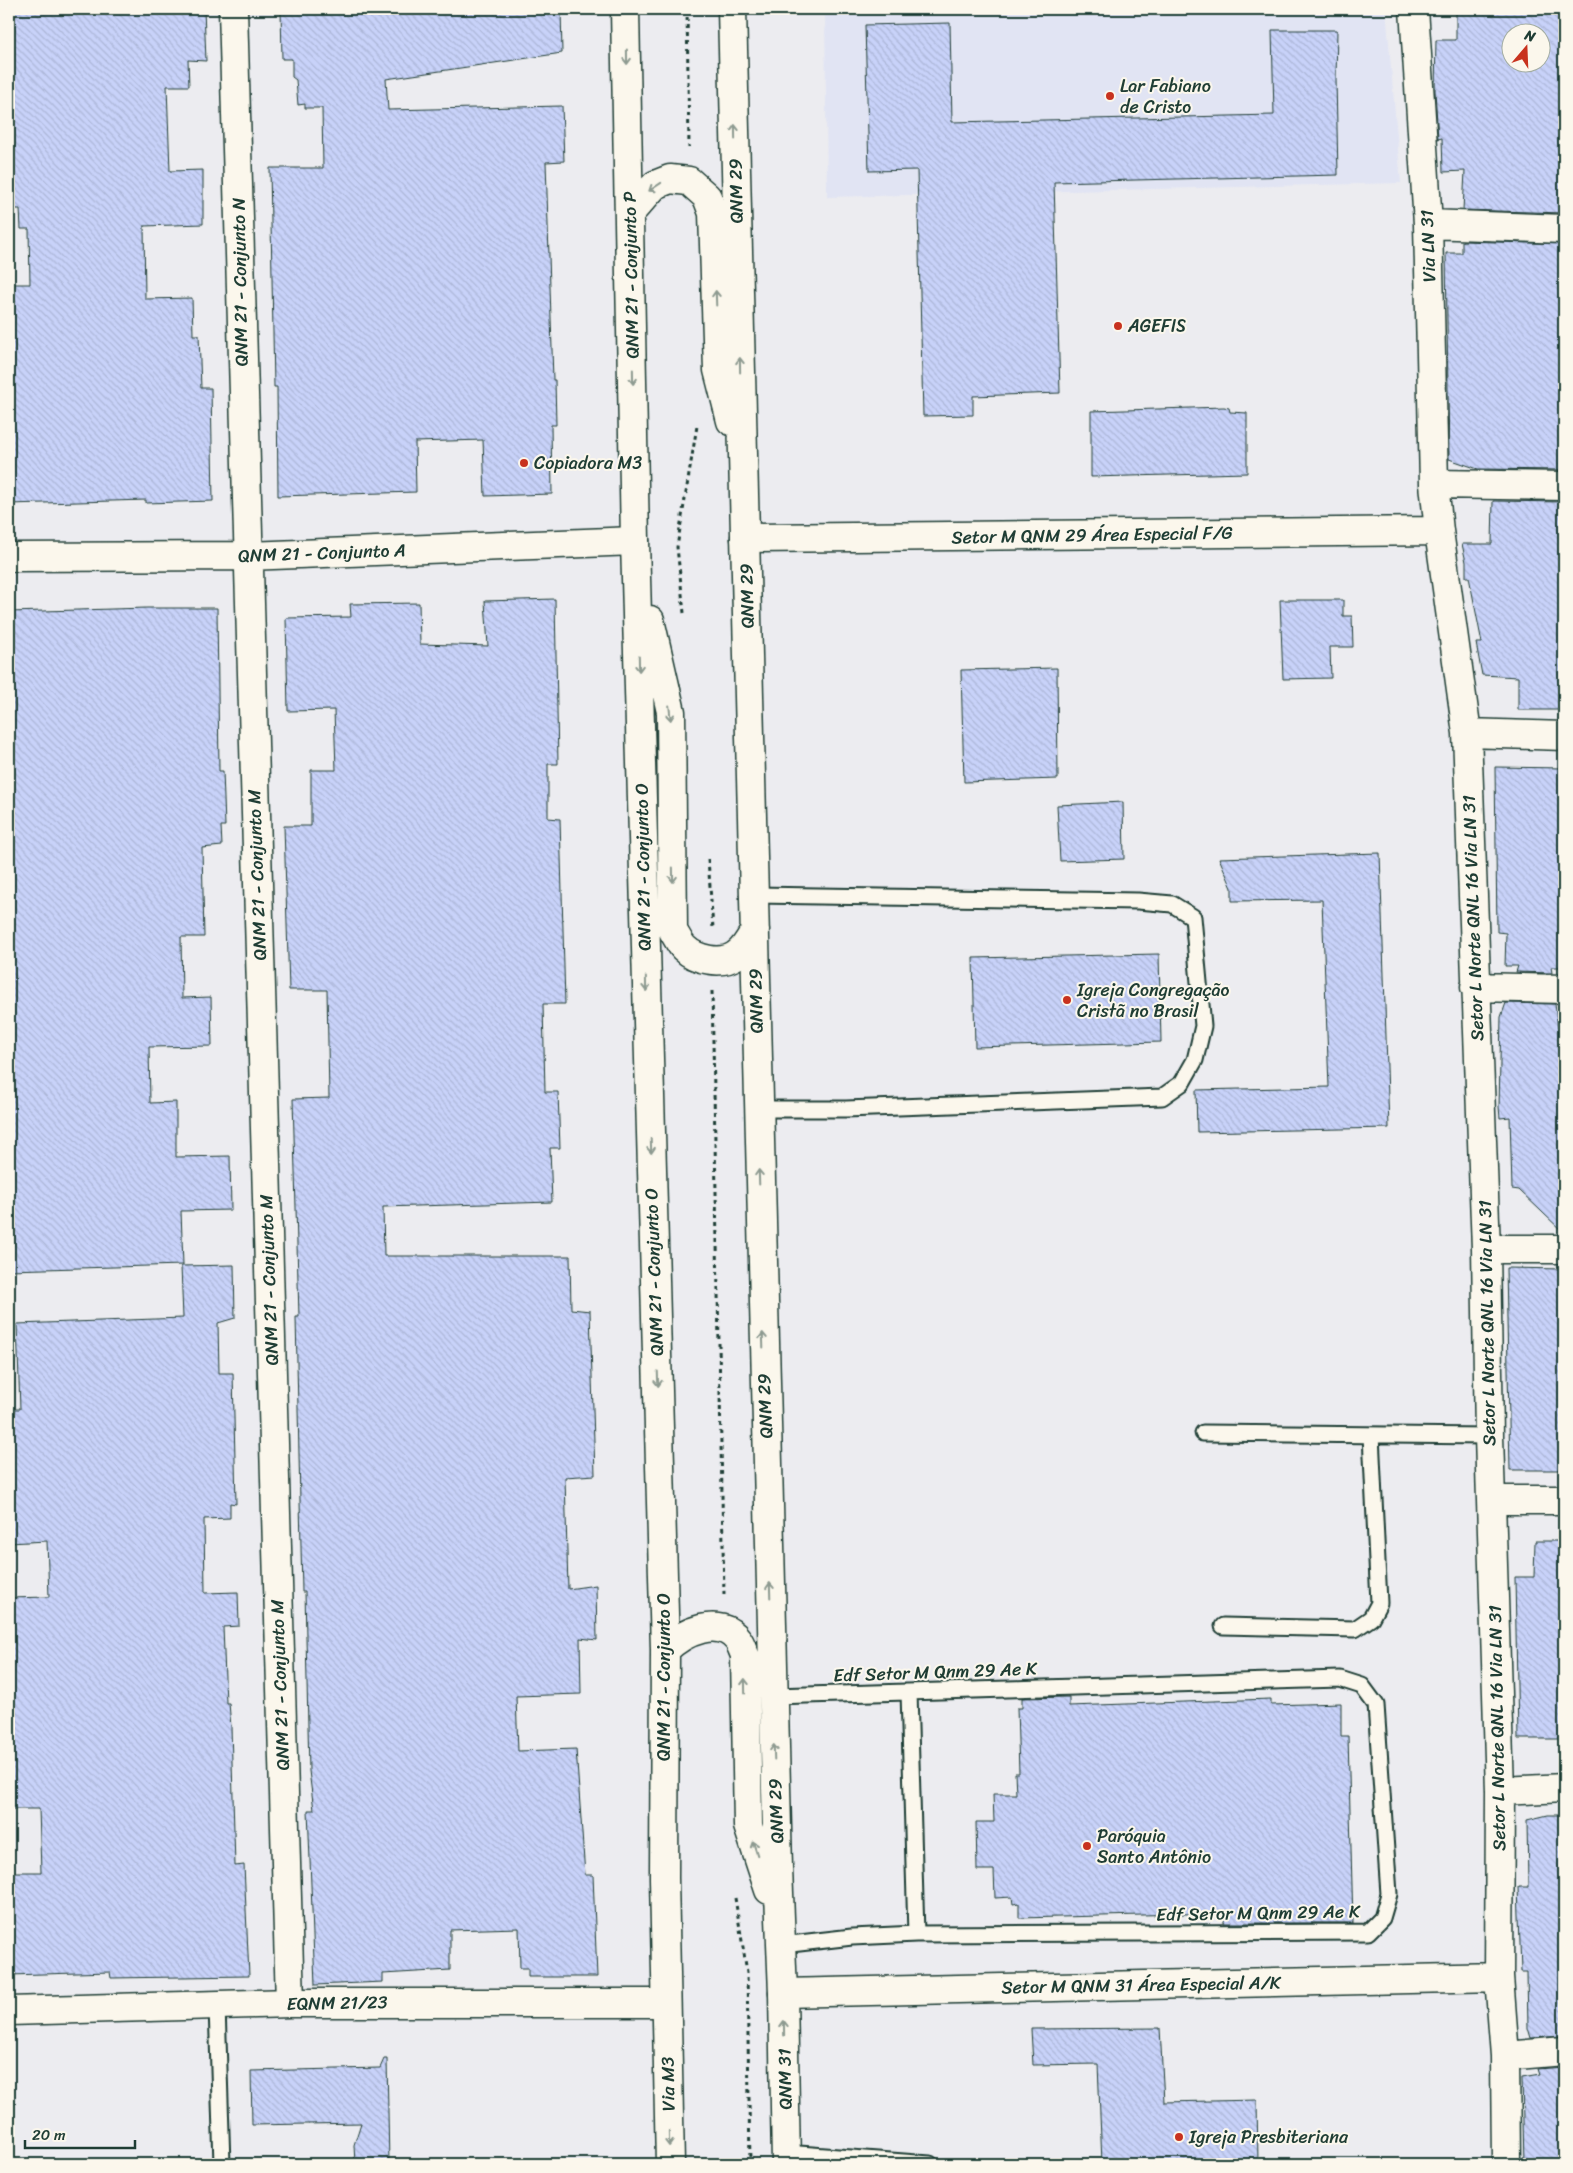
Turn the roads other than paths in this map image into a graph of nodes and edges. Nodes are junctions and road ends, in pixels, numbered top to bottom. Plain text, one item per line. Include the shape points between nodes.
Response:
1 (233, 9) edge
2 (625, 9) edge
3 (732, 9) edge
4 (1414, 9) edge
5 (630, 213) junction
6 (1428, 224) junction
7 (1564, 229) edge
8 (743, 466) junction
9 (1434, 484) junction
10 (1564, 486) edge
11 (1439, 531) junction
12 (745, 538) junction
13 (636, 552) junction
14 (247, 556) junction
15 (9, 557) edge
16 (1467, 733) junction
17 (1564, 736) edge
18 (754, 895) junction
19 (755, 930) junction
20 (1476, 987) junction
21 (1564, 989) edge
22 (757, 1109) junction
23 (1486, 1249) junction
24 (1564, 1249) edge
25 (1203, 1433) dead end
26 (1371, 1435) junction
27 (1489, 1436) junction
28 (1492, 1500) junction
29 (1564, 1500) edge
30 (1223, 1626) dead end
31 (665, 1650) junction
32 (909, 1692) junction
33 (773, 1696) junction
34 (1564, 1788) edge
35 (1500, 1791) junction
36 (916, 1934) junction
37 (782, 1936) junction
38 (1499, 1977) junction
39 (783, 1993) junction
40 (290, 2003) junction
41 (666, 2003) junction
42 (217, 2006) junction
43 (9, 2011) edge
44 (1564, 2051) edge
45 (1505, 2056) junction
46 (786, 2159) edge
47 (222, 2164) edge
48 (670, 2164) edge
49 (930, 2164) edge
50 (1506, 2164) edge

1 - 14 street, QNM 21 - Conjunto N
2 -> 5 street, QNM 21 - Conjunto P
8 -> 3 street, QNM 29
4 - 6 street, Via LN 31
8 -> 5 street via 718,370 713,213 707,197 689,181 670,179 655,185
5 -> 13 street, QNM 21 - Conjunto P
6 - 7 street
6 - 9 street, Via LN 31
8 - 12 street, QNM 29
9 - 10 street
9 - 11 street, Setor L Norte QNL 16 Via LN 31
11 - 12 street, Setor M QNM 29 Área Especial F/G
11 - 16 street, Setor L Norte QNL 16 Via LN 31
12 - 18 street, QNM 29
13 - 14 street, QNM 21 - Conjunto A
13 -> 19 street via 671,712 673,932 685,949 714,961 736,956
13 -> 31 street, QNM 21 - Conjunto O
14 - 15 street, QNM 21 - Conjunto A
14 - 40 street, QNM 21 - Conjunto M
16 - 17 street
16 - 20 street, Setor L Norte QNL 16 Via LN 31
18 - 19 street, QNM 29
18 - 22 lane via 1129,900 1172,904 1193,917 1203,1026 1195,1060 1182,1083 1162,1097 846,1109
19 - 22 street, QNM 29
20 - 21 street
20 - 23 street, Setor L Norte QNL 16 Via LN 31
33 -> 22 street, QNM 29
23 - 24 street
23 - 27 street, Setor L Norte QNL 16 Via LN 31
25 - 26 lane
26 - 27 lane
26 - 30 lane via 1379,1603 1371,1618 1355,1629
27 - 28 street, Setor L Norte QNL 16 Via LN 31
28 - 29 street
28 - 35 street, Setor L Norte QNL 16 Via LN 31
37 -> 31 street via 748,1826 745,1655 738,1640 725,1630 703,1628 688,1632
31 - 41 street, QNM 21 - Conjunto O
32 - 33 lane, Edf Setor M Qnm 29 Ae K
32 - 36 lane
32 - 36 lane, Edf Setor M Qnm 29 Ae K via 1340,1679 1362,1686 1376,1704 1389,1894 1382,1918 1368,1932
37 -> 33 street, QNM 29
34 - 35 street
35 - 38 street, Setor L Norte QNL 16 Via LN 31
36 - 37 lane, Edf Setor M Qnm 29 Ae K
37 - 39 street, QNM 29
38 - 39 street, Setor M QNM 31 Área Especial A/K
38 - 45 street, Setor L Norte QNL 16 Via LN 31
46 -> 39 street, QNM 31
40 - 41 street, EQNM 21/23
40 - 42 street, EQNM 21/23
41 -> 48 street, Via M3
42 - 43 street, EQNM 21/23
42 - 47 lane
44 - 45 street
45 - 50 street, Setor L Norte QNL 16 Via LN 31
46 - 49 lane

